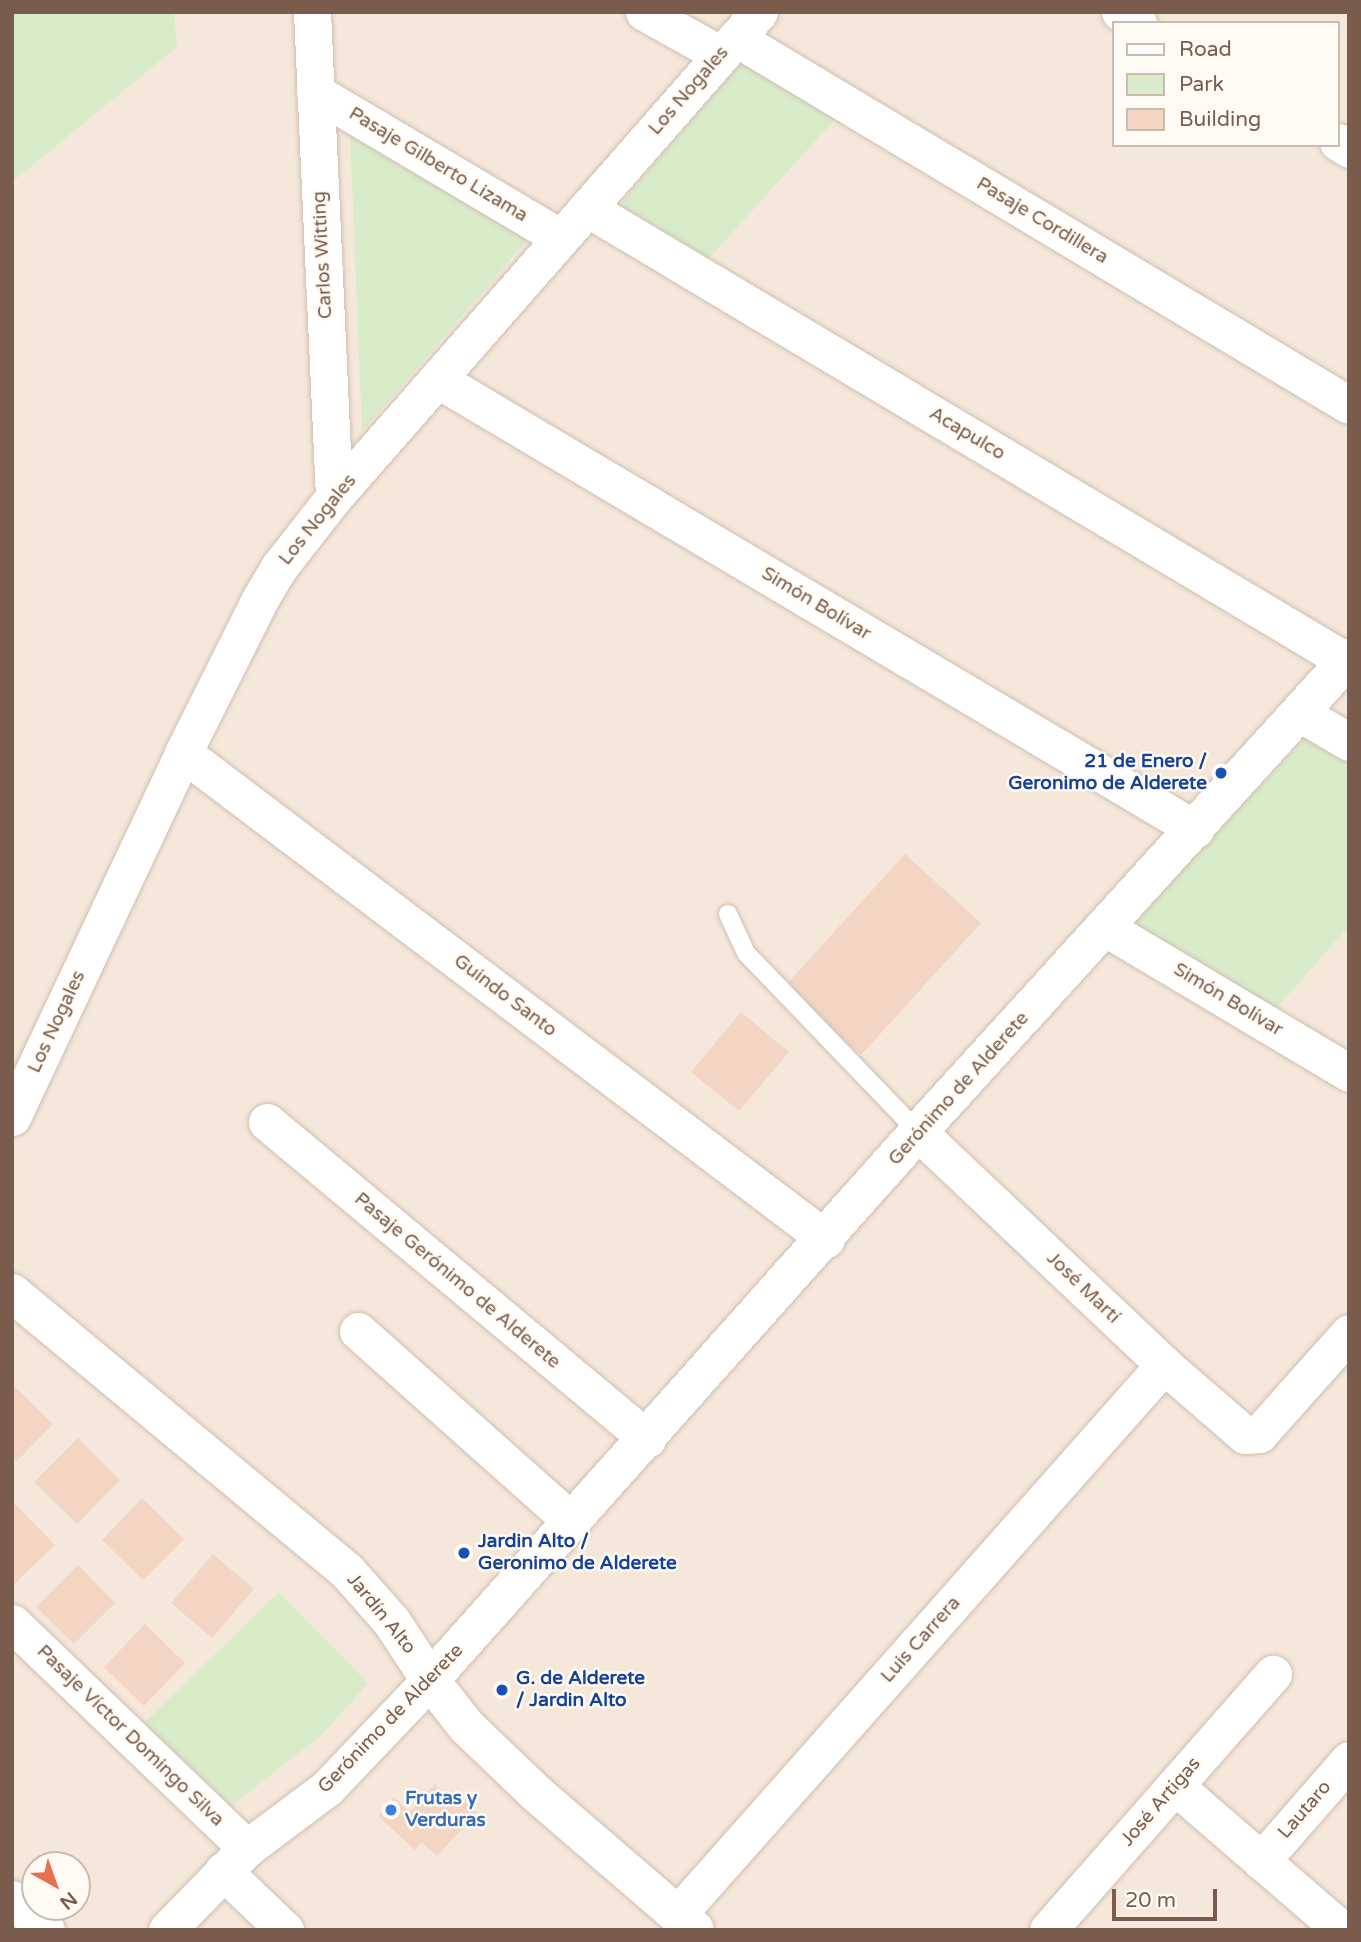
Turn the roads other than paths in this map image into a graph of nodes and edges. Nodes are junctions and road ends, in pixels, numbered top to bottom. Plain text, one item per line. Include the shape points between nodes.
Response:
1 (312, 12) edge
2 (644, 12) edge
3 (738, 35) edge
4 (316, 92) junction
5 (587, 208) junction
6 (561, 238) junction
7 (437, 379) junction
8 (1349, 404) edge
9 (334, 497) junction
10 (1347, 660) edge
11 (1300, 713) junction
12 (1349, 742) edge
13 (183, 753) junction
14 (1195, 829) junction
15 (728, 915) dead end
16 (1107, 928) junction
17 (1349, 1073) edge
18 (13, 1115) edge
19 (267, 1122) dead end
20 (918, 1132) junction
21 (826, 1239) junction
22 (12, 1293) edge
23 (358, 1331) dead end
24 (1349, 1333) edge
25 (1164, 1366) junction
26 (647, 1439) junction
27 (572, 1522) junction
28 (12, 1623) edge
29 (1273, 1674) dead end
30 (430, 1680) junction
31 (1349, 1760) edge
32 (1175, 1786) junction
33 (235, 1860) junction
34 (1261, 1861) junction
35 (12, 1899) edge
36 (686, 1923) edge
37 (46, 1930) edge
38 (167, 1930) edge
39 (285, 1930) edge
40 (1048, 1930) edge
41 (1342, 1930) edge

1 - 4 street, Carlos Witting
2 - 3 street, Pasaje Cordillera
3 - 5 street, Los Nogales
3 - 8 street, Pasaje Cordillera
4 - 6 street, Pasaje Gilberto Lizama
4 - 9 street, Carlos Witting
5 - 6 street, Los Nogales
5 - 10 street, Acapulco
6 - 7 street, Los Nogales
7 - 9 street, Los Nogales
7 - 14 street, Simón Bolívar
9 - 13 street, Los Nogales via 260,599
10 - 11 street, Gerónimo de Alderete
11 - 12 street
11 - 14 street, Gerónimo de Alderete
13 - 18 street, Los Nogales
13 - 21 street, Guindo Santo
14 - 16 street, Gerónimo de Alderete
15 - 20 lane via 746,953
16 - 17 street, Simón Bolívar
16 - 20 street, Gerónimo de Alderete
19 - 26 street, Pasaje Gerónimo de Alderete
20 - 21 street, Gerónimo de Alderete
20 - 25 street, José Martí
21 - 26 street, Gerónimo de Alderete
22 - 30 street, Jardín Alto via 347,1571 392,1622
23 - 27 street
24 - 25 street, José Martí via 1265,1429 1252,1436 1238,1430
25 - 36 street, Luis Carrera
26 - 27 street, Gerónimo de Alderete
27 - 30 street, Gerónimo de Alderete
28 - 33 street, Pasaje Víctor Domingo Silva
29 - 32 street, José Artigas
30 - 33 street, Gerónimo de Alderete via 327,1788
30 - 36 street, Jardín Alto via 486,1747
31 - 34 street, Lautaro
32 - 34 street
32 - 40 street, José Artigas
33 - 38 street, Gerónimo de Alderete
33 - 39 street, Pasaje Víctor Domingo Silva
34 - 41 street
35 - 37 street

